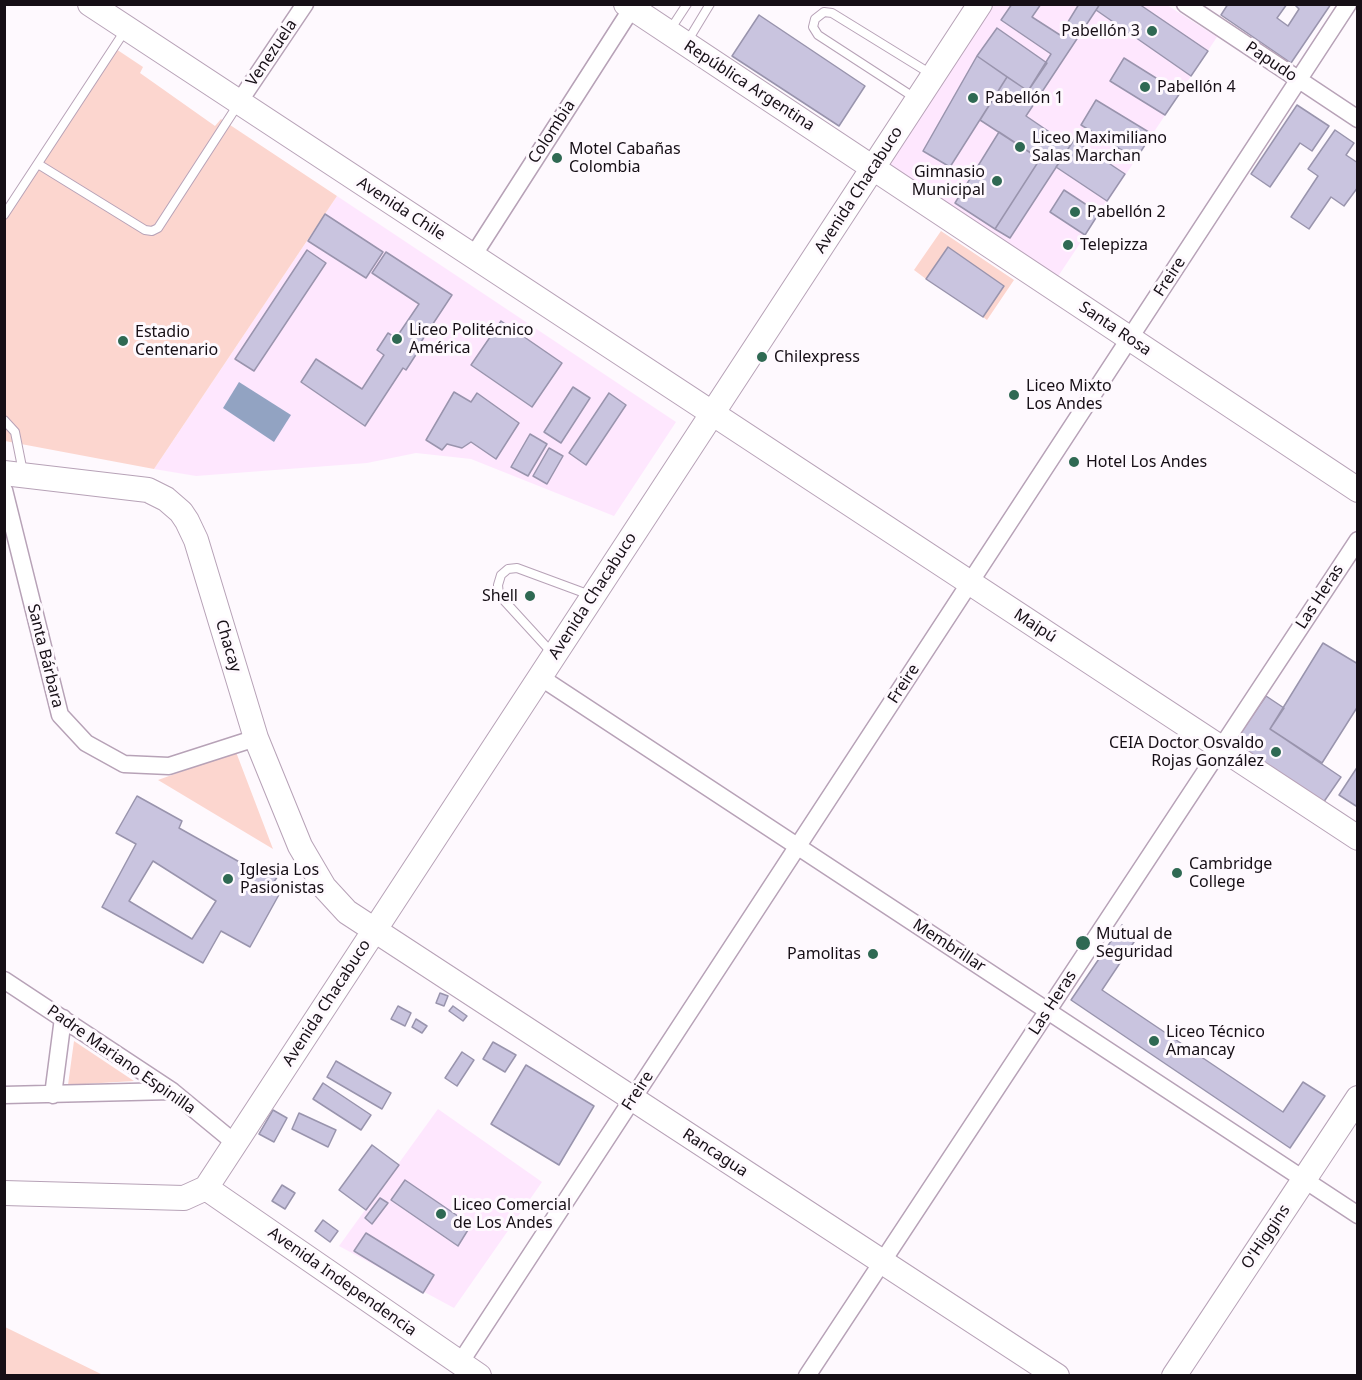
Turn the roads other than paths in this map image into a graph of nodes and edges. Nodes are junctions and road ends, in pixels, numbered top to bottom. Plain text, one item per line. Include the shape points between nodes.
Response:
1 (90, 4) edge
2 (305, 4) edge
3 (687, 4) edge
4 (710, 4) edge
5 (1185, 4) edge
6 (1348, 4) edge
7 (629, 6) edge
8 (975, 6) edge
9 (126, 28) junction
10 (677, 38) junction
11 (934, 75) junction
12 (1299, 80) junction
13 (918, 100) junction
14 (239, 102) junction
15 (1358, 119) edge
16 (38, 164) junction
17 (873, 168) junction
18 (4, 215) edge
19 (473, 256) junction
20 (1130, 339) junction
21 (712, 414) junction
22 (4, 420) edge
23 (14, 474) edge
24 (4, 490) edge
25 (1358, 490) edge
26 (1358, 540) edge
27 (970, 583) junction
28 (593, 596) junction
29 (554, 655) junction
30 (540, 677) junction
31 (256, 738) junction
32 (1221, 748) junction
33 (1358, 838) edge
34 (798, 846) junction
35 (374, 931) junction
36 (4, 980) edge
37 (1047, 1011) junction
38 (63, 1018) junction
39 (172, 1091) junction
40 (4, 1095) edge
41 (53, 1095) junction
42 (1358, 1098) edge
43 (633, 1099) junction
44 (236, 1143) junction
45 (1304, 1179) junction
46 (206, 1188) junction
47 (4, 1193) edge
48 (1358, 1215) edge
49 (882, 1262) junction
50 (470, 1369) edge
51 (807, 1376) edge
52 (1056, 1376) edge
53 (1174, 1376) edge

1 - 9 main road, Avenida Chile
2 - 14 street, Venezuela
3 - 10 lane
4 - 10 lane
5 - 12 street, Papudo
6 - 12 street, Freire
7 - 10 main road, República Argentina
7 - 19 street, Colombia
8 - 11 main road, Avenida Chacabuco
9 - 14 main road, Avenida Chile
9 - 16 lane
10 - 17 main road, República Argentina
11 - 13 main road, Avenida Chacabuco
11 - 13 lane via 832,13 824,12 814,19 818,35
12 - 15 street, Papudo
12 - 20 street, Freire
13 - 17 main road, Avenida Chacabuco
14 - 16 lane via 158,228 152,231
14 - 19 main road, Avenida Chile
16 - 18 lane
17 - 20 main road, Santa Rosa
17 - 21 main road, Avenida Chacabuco
19 - 21 main road, Avenida Chile
20 - 25 main road, Santa Rosa
20 - 27 street, Freire
21 - 27 main road, Maipú
21 - 28 main road, Avenida Chacabuco
22 - 23 lane via 15,432
23 - 31 main road, Chacay via 148,490 181,512 196,540
24 - 31 street, Santa Bárbara via 60,715 86,742 124,764 169,766
26 - 32 street, Las Heras
27 - 32 main road, Maipú
27 - 34 street, Freire
28 - 29 main road, Avenida Chacabuco
28 - 29 lane via 517,568 501,575 499,595
29 - 30 main road, Avenida Chacabuco
30 - 34 street, Membrillar
30 - 35 main road, Avenida Chacabuco
31 - 35 main road, Chacay via 314,873 347,912
32 - 33 main road, Maipú
32 - 37 street, Las Heras
34 - 37 street, Membrillar
34 - 43 street, Freire
35 - 43 main road, Rancagua
35 - 44 main road, Avenida Chacabuco
36 - 38 street, Padre Mariano Espinilla
37 - 45 street, Membrillar
37 - 49 street, Las Heras
38 - 39 street, Padre Mariano Espinilla
38 - 41 street
39 - 41 street
39 - 44 street, Padre Mariano Espinilla
40 - 41 street
42 - 45 main road, O'Higgins
43 - 49 main road, Rancagua
43 - 50 street, Freire
44 - 46 main road, Avenida Chacabuco
45 - 48 street, Membrillar
45 - 53 main road, O'Higgins
46 - 47 main road via 184,1198
46 - 50 main road, Avenida Independencia
49 - 51 street, Las Heras
49 - 52 main road, Rancagua

